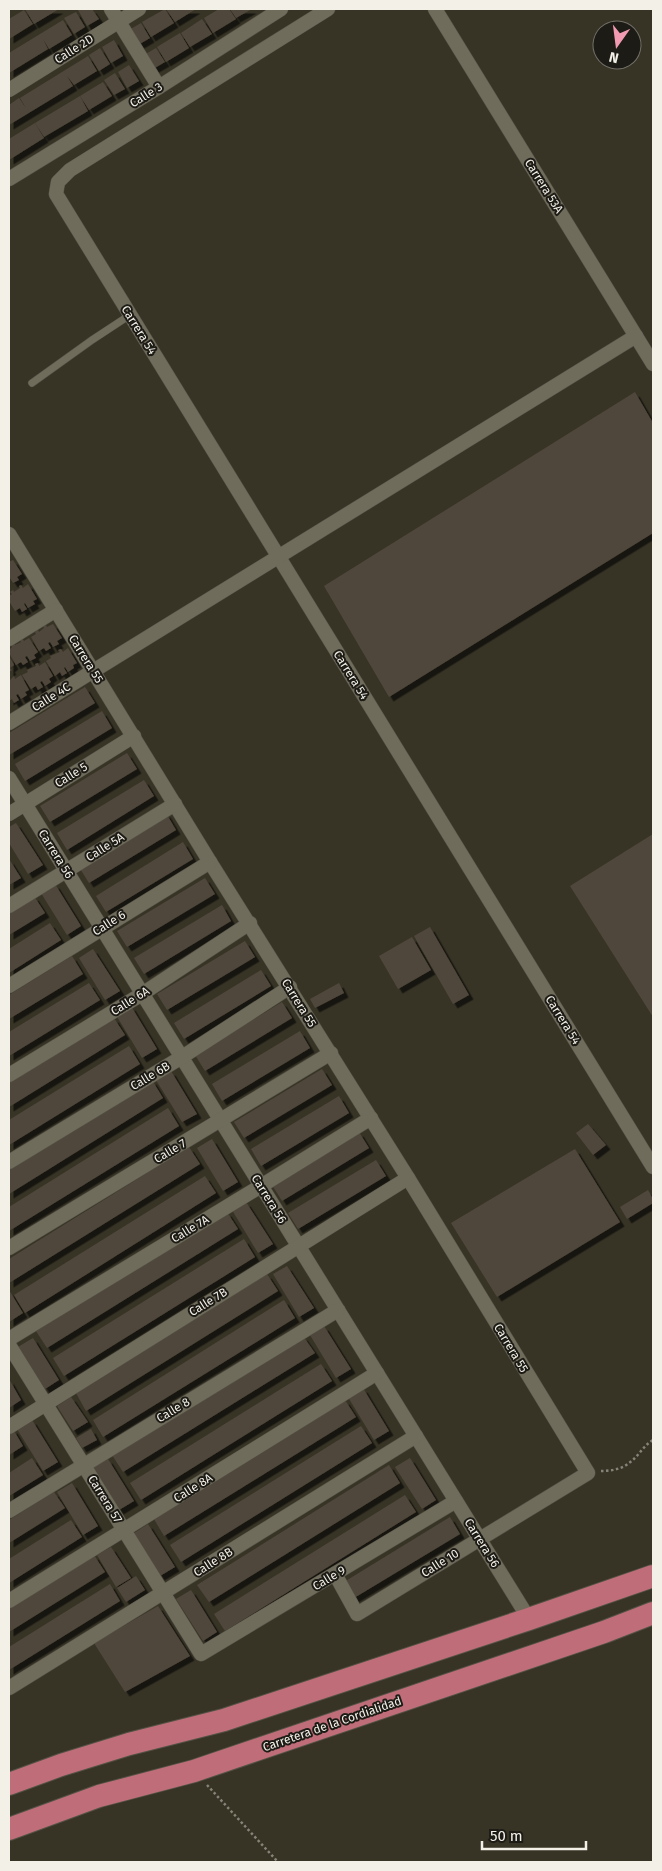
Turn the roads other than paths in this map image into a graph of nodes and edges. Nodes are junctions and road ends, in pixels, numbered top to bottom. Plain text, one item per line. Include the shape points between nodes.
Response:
1 (111, 9) edge
2 (139, 9) edge
3 (281, 9) edge
4 (328, 9) edge
5 (435, 9) edge
6 (119, 21) junction
7 (159, 88) junction
8 (9, 90) edge
9 (9, 179) edge
10 (130, 315) junction
11 (636, 336) junction
12 (653, 364) edge
13 (32, 383) dead end
14 (11, 543) edge
15 (278, 557) junction
16 (56, 610) junction
17 (9, 639) edge
18 (93, 671) junction
19 (9, 723) edge
20 (134, 736) junction
21 (9, 778) edge
22 (25, 804) junction
23 (175, 804) junction
24 (9, 814) edge
25 (210, 862) junction
26 (67, 871) junction
27 (9, 906) edge
28 (250, 923) junction
29 (102, 928) junction
30 (9, 986) edge
31 (290, 987) junction
32 (142, 994) junction
33 (330, 1053) junction
34 (182, 1057) junction
35 (9, 1075) edge
36 (371, 1118) junction
37 (221, 1120) junction
38 (9, 1162) edge
39 (653, 1166) edge
40 (408, 1178) junction
41 (261, 1186) junction
42 (298, 1246) junction
43 (9, 1248) edge
44 (338, 1310) junction
45 (9, 1339) edge
46 (9, 1345) edge
47 (377, 1373) junction
48 (46, 1404) junction
49 (9, 1427) edge
50 (416, 1436) junction
51 (83, 1464) junction
52 (588, 1473) joint
53 (456, 1501) junction
54 (9, 1511) edge
55 (124, 1531) junction
56 (479, 1538) junction
57 (335, 1574) junction
58 (653, 1576) edge
59 (163, 1593) junction
60 (9, 1601) edge
61 (653, 1613) edge
62 (530, 1619) junction
63 (201, 1654) joint
64 (9, 1688) edge
65 (61, 1765) junction
66 (9, 1776) edge
67 (9, 1784) edge
68 (9, 1829) edge

1 - 6 street
2 - 6 street, Calle 2D
3 - 7 street, Calle 3
4 - 10 street, Carrera 54 via 70,170 58,182 56,194
5 - 11 street, Carrera 53A
6 - 7 street
6 - 8 street, Calle 2D
7 - 9 street, Calle 3
10 - 13 lane
10 - 15 street, Carrera 54
11 - 12 street, Carrera 53A
11 - 15 street, Calle 4C
14 - 16 street, Carrera 55
15 - 18 street, Calle 4C
15 - 39 street, Carrera 54
16 - 17 street
16 - 18 street, Carrera 55
18 - 19 street, Calle 4C
18 - 20 street, Carrera 55
20 - 22 street, Calle 5
20 - 23 street, Carrera 55
21 - 22 street, Carrera 56
22 - 24 street, Calle 5
22 - 26 street, Carrera 56
23 - 25 street, Carrera 55
23 - 26 street, Calle 5A
25 - 28 street, Carrera 55
25 - 29 street, Calle 6
26 - 27 street, Calle 5A
26 - 29 street, Carrera 56
28 - 31 street, Carrera 55
28 - 32 street, Calle 6A
29 - 30 street, Calle 6
29 - 32 street, Carrera 56
31 - 33 street, Carrera 55
31 - 34 street, Calle 6B
32 - 34 street, Carrera 56
32 - 35 street, Calle 6A
33 - 36 street, Carrera 55
33 - 37 street, Calle 7
34 - 37 street, Carrera 56
34 - 38 street, Calle 6B
36 - 40 street, Carrera 55
36 - 41 street, Calle 7A
37 - 41 street, Carrera 56
37 - 43 street, Calle 7
40 - 42 street, Calle 7B
40 - 52 street, Carrera 55
41 - 42 street, Carrera 56
41 - 45 street, Calle 7A
42 - 44 street, Carrera 56
42 - 48 street, Calle 7B
44 - 47 street, Carrera 56
44 - 51 street, Calle 8
46 - 48 street, Carrera 57
47 - 50 street, Carrera 56
47 - 55 street, Calle 8A
48 - 49 street, Calle 7B
48 - 51 street, Carrera 57
50 - 53 street, Carrera 56
50 - 59 street, Calle 8B
51 - 54 street, Calle 8
51 - 55 street, Carrera 57
52 - 56 street, Calle 10
53 - 56 street, Carrera 56
53 - 57 street, Calle 9
55 - 59 street, Carrera 57
55 - 60 street, Calle 8A
56 - 57 street, Calle 10 via 358,1614
56 - 62 street, Carrera 56
57 - 63 street, Calle 9
58 - 62 highway
59 - 63 street, Carrera 57
59 - 64 street, Calle 8B
61 - 68 highway, Carretera de la Cordialidad via 194,1771 99,1796
62 - 65 highway via 224,1720
65 - 66 highway
65 - 67 highway

